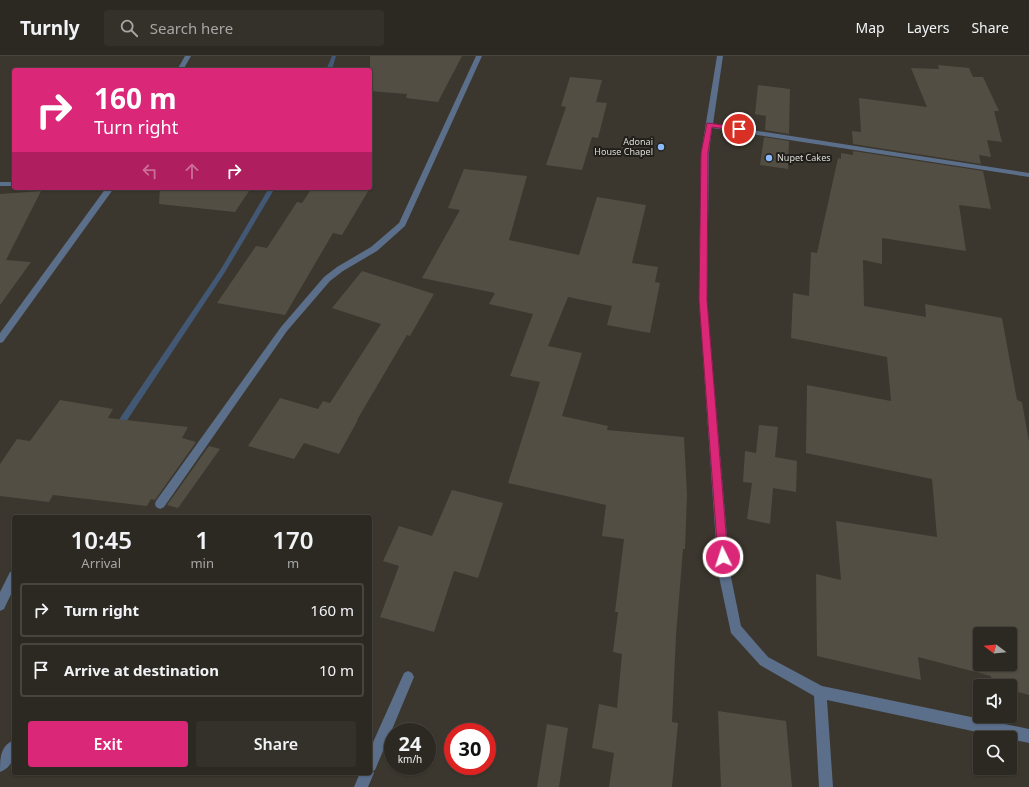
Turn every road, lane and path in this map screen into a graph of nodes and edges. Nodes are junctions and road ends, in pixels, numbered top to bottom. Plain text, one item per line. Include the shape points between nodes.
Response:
1 (188, 56) edge
2 (479, 56) edge
3 (720, 56) edge
4 (181, 68) edge
5 (710, 124) junction
6 (1029, 175) edge
7 (0, 184) edge
8 (12, 184) edge
9 (109, 190) edge
10 (0, 340) edge
11 (160, 504) dead end
12 (12, 580) edge
13 (0, 605) edge
14 (408, 677) dead end
15 (820, 692) junction
16 (1029, 736) edge
17 (12, 750) edge
18 (372, 760) edge
19 (0, 765) edge
20 (366, 775) edge
21 (361, 787) edge
22 (826, 787) edge

1 - 4 street
2 - 11 street via 402,224 389,238 363,257 334,272 322,285 284,329
3 - 5 street
5 - 6 street
5 - 15 street via 705,153 703,300 724,572 735,629 764,661
7 - 8 street
9 - 10 street
12 - 13 street
14 - 18 street
15 - 16 street
15 - 22 street
17 - 19 street
20 - 21 street

